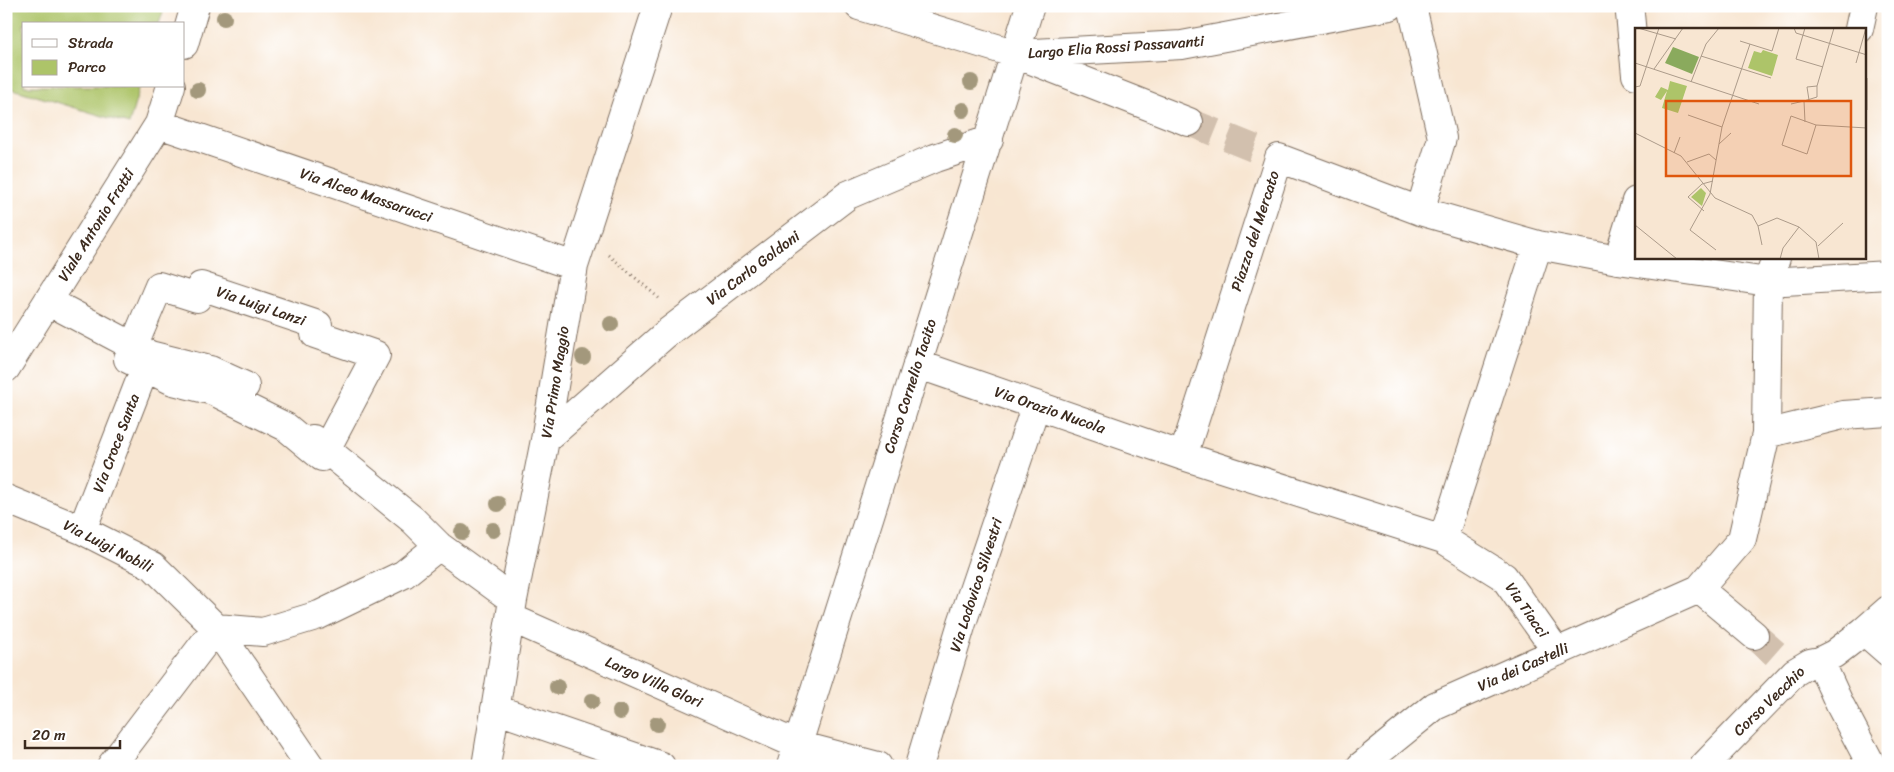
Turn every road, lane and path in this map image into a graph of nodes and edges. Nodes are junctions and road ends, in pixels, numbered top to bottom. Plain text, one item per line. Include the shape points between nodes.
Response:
1 (195, 6) edge
2 (658, 6) edge
3 (859, 6) edge
4 (1030, 6) edge
5 (1390, 6) edge
6 (1412, 6) edge
7 (1864, 6) edge
8 (1630, 14) dead end
9 (1859, 28) edge
10 (185, 41) edge
11 (1016, 54) junction
12 (1635, 65) edge
13 (170, 88) edge
14 (1189, 122) tunnel mouth
15 (159, 124) junction
16 (989, 140) junction
17 (1635, 204) edge
18 (1420, 211) junction
19 (585, 233) junction
20 (1538, 245) junction
21 (1618, 260) junction
22 (574, 266) junction
23 (1772, 270) edge
24 (1888, 275) edge
25 (48, 301) junction
26 (676, 327) junction
27 (143, 356) junction
28 (9, 364) edge
29 (917, 364) junction
30 (1036, 405) junction
31 (1888, 412) edge
32 (1766, 434) junction
33 (545, 440) junction
34 (326, 450) junction
35 (1183, 456) junction
36 (6, 499) edge
37 (82, 530) junction
38 (1443, 538) junction
39 (439, 546) junction
40 (1699, 589) junction
41 (512, 609) junction
42 (1888, 610) edge
43 (216, 628) junction
44 (1864, 631) junction
45 (1754, 634) tunnel mouth
46 (1557, 652) junction
47 (1888, 652) edge
48 (1820, 661) junction
49 (495, 709) junction
50 (794, 755) edge
51 (111, 766) edge
52 (310, 766) edge
53 (486, 766) edge
54 (661, 766) edge
55 (878, 766) edge
56 (919, 766) edge
57 (1361, 766) edge
58 (1704, 766) edge
59 (1872, 766) edge

1 - 10 street
2 - 19 street, Via Primo Maggio
3 - 11 street
4 - 11 street, Corso Cornelio Tacito
5 - 11 street, Largo Elia Rossi Passavanti via 1182,45
6 - 18 street via 1442,138
7 - 9 street
8 - 12 street
11 - 14 street, Largo Elia Rossi Passavanti
11 - 16 street, Corso Cornelio Tacito
13 - 15 street, Viale Antonio Fratti
15 - 22 street, Via Alceo Massarucci
15 - 25 street, Viale Antonio Fratti
16 - 26 street, Via Carlo Goldoni via 935,158 848,195
16 - 29 street, Corso Cornelio Tacito
17 - 21 street
18 - 20 street, Piazza del Mercato
18 - 35 street, Piazza del Mercato via 1268,153
19 - 22 street, Via Primo Maggio
19 - 26 path
20 - 21 street, Piazza del Mercato
20 - 38 street
21 - 23 street, Piazza del Mercato
22 - 33 street, Via Primo Maggio
23 - 24 street, Piazza del Mercato
23 - 32 street
25 - 27 street
25 - 28 street, Viale Antonio Fratti
26 - 33 street, Via Carlo Goldoni
27 - 34 street via 210,370 250,388
27 - 34 street, Via Luigi Lanzi via 160,286 197,298 201,286 318,326 315,334 376,355
27 - 37 street, Via Croce Santa
29 - 30 street, Via Orazio Nucola
29 - 50 street, Corso Cornelio Tacito
30 - 35 street, Via Orazio Nucola
30 - 56 street, Via Lodovico Silvestri via 962,623
31 - 32 street via 1843,415
32 - 40 street via 1742,538
33 - 41 street, Via Primo Maggio
34 - 39 street via 413,520
35 - 38 street
36 - 37 street, Via Luigi Nobili
37 - 43 street, Via Luigi Nobili via 153,566
38 - 46 street, Via Tiacci via 1504,577
39 - 41 street, Largo Villa Glori
39 - 43 street via 404,574 318,615 263,632
40 - 45 street
40 - 46 street, Via dei Castelli
41 - 49 street, Via Primo Maggio
41 - 50 street, Largo Villa Glori
42 - 44 street, Corso Vecchio
43 - 51 street
43 - 52 street, Via Luigi Nobili
44 - 47 street
44 - 48 street, Corso Vecchio
46 - 57 street, Via dei Castelli via 1435,706
48 - 58 street, Corso Vecchio via 1787,664
48 - 59 street
49 - 53 street, Via Primo Maggio
49 - 54 street
50 - 55 street, Largo Villa Glori

